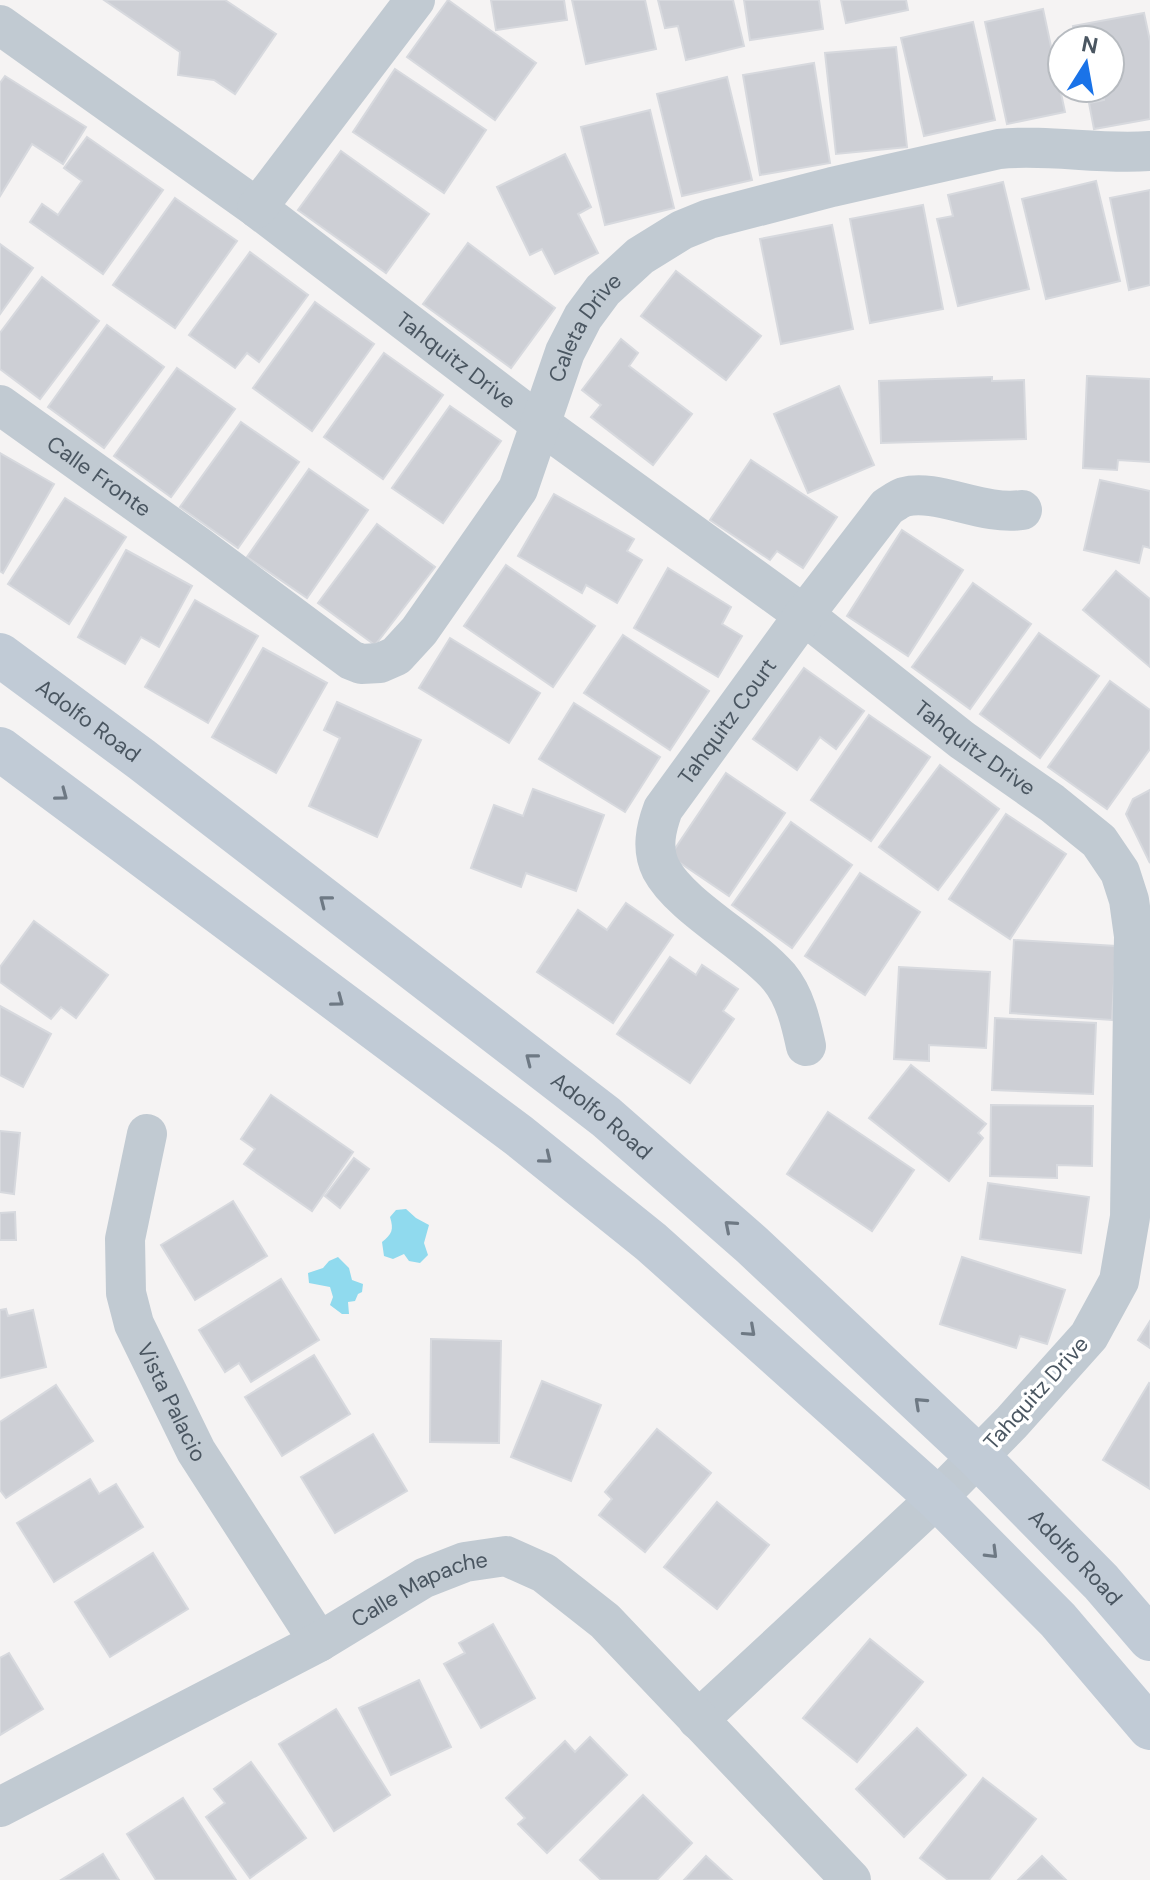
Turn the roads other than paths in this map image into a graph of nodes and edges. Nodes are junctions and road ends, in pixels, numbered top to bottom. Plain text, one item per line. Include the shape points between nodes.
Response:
1 (415, 0) edge
2 (0, 25) edge
3 (1150, 151) edge
4 (257, 208) junction
5 (0, 405) edge
6 (539, 423) junction
7 (1022, 510) dead end
8 (199, 547) joint
9 (804, 615) junction
10 (0, 655) edge
11 (0, 749) edge
12 (806, 1046) dead end
13 (147, 1134) dead end
14 (977, 1456) junction
15 (937, 1498) junction
16 (1150, 1639) edge
17 (319, 1642) junction
18 (698, 1720) junction
19 (1150, 1728) edge
20 (0, 1807) edge
21 (851, 1880) edge

1 - 4 street
2 - 4 street, Tahquitz Drive
3 - 6 street, Caleta Drive via 999,149 832,187 682,230 621,271 590,308 565,352
4 - 6 street, Tahquitz Drive
5 - 8 street, Calle Fronte
6 - 8 street, Caleta Drive via 518,489 419,631 396,656 380,663 351,660
6 - 9 street, Tahquitz Drive
7 - 9 street, Tahquitz Court via 1005,513 926,496 903,497 887,507
9 - 12 street, Tahquitz Court via 663,809 655,849 661,868 678,890 782,979
9 - 14 street, Tahquitz Drive via 1099,841 1120,872 1129,900 1134,936 1130,1202 1119,1281 1089,1336
14 -> 10 main road, Adolfo Road via 606,1117
11 -> 15 main road via 518,1135 651,1242
13 - 17 street, Vista Palacio via 125,1239 126,1293 134,1324 196,1451
14 - 15 street, Tahquitz Drive
14 - 16 main road, Adolfo Road
15 - 18 street, Tahquitz Drive
15 -> 19 main road via 1058,1620
17 - 18 street, Calle Mapache via 424,1578 465,1562 506,1556 544,1573 605,1621
17 - 20 street, Calle Mapache
18 - 21 street, Calle Mapache

